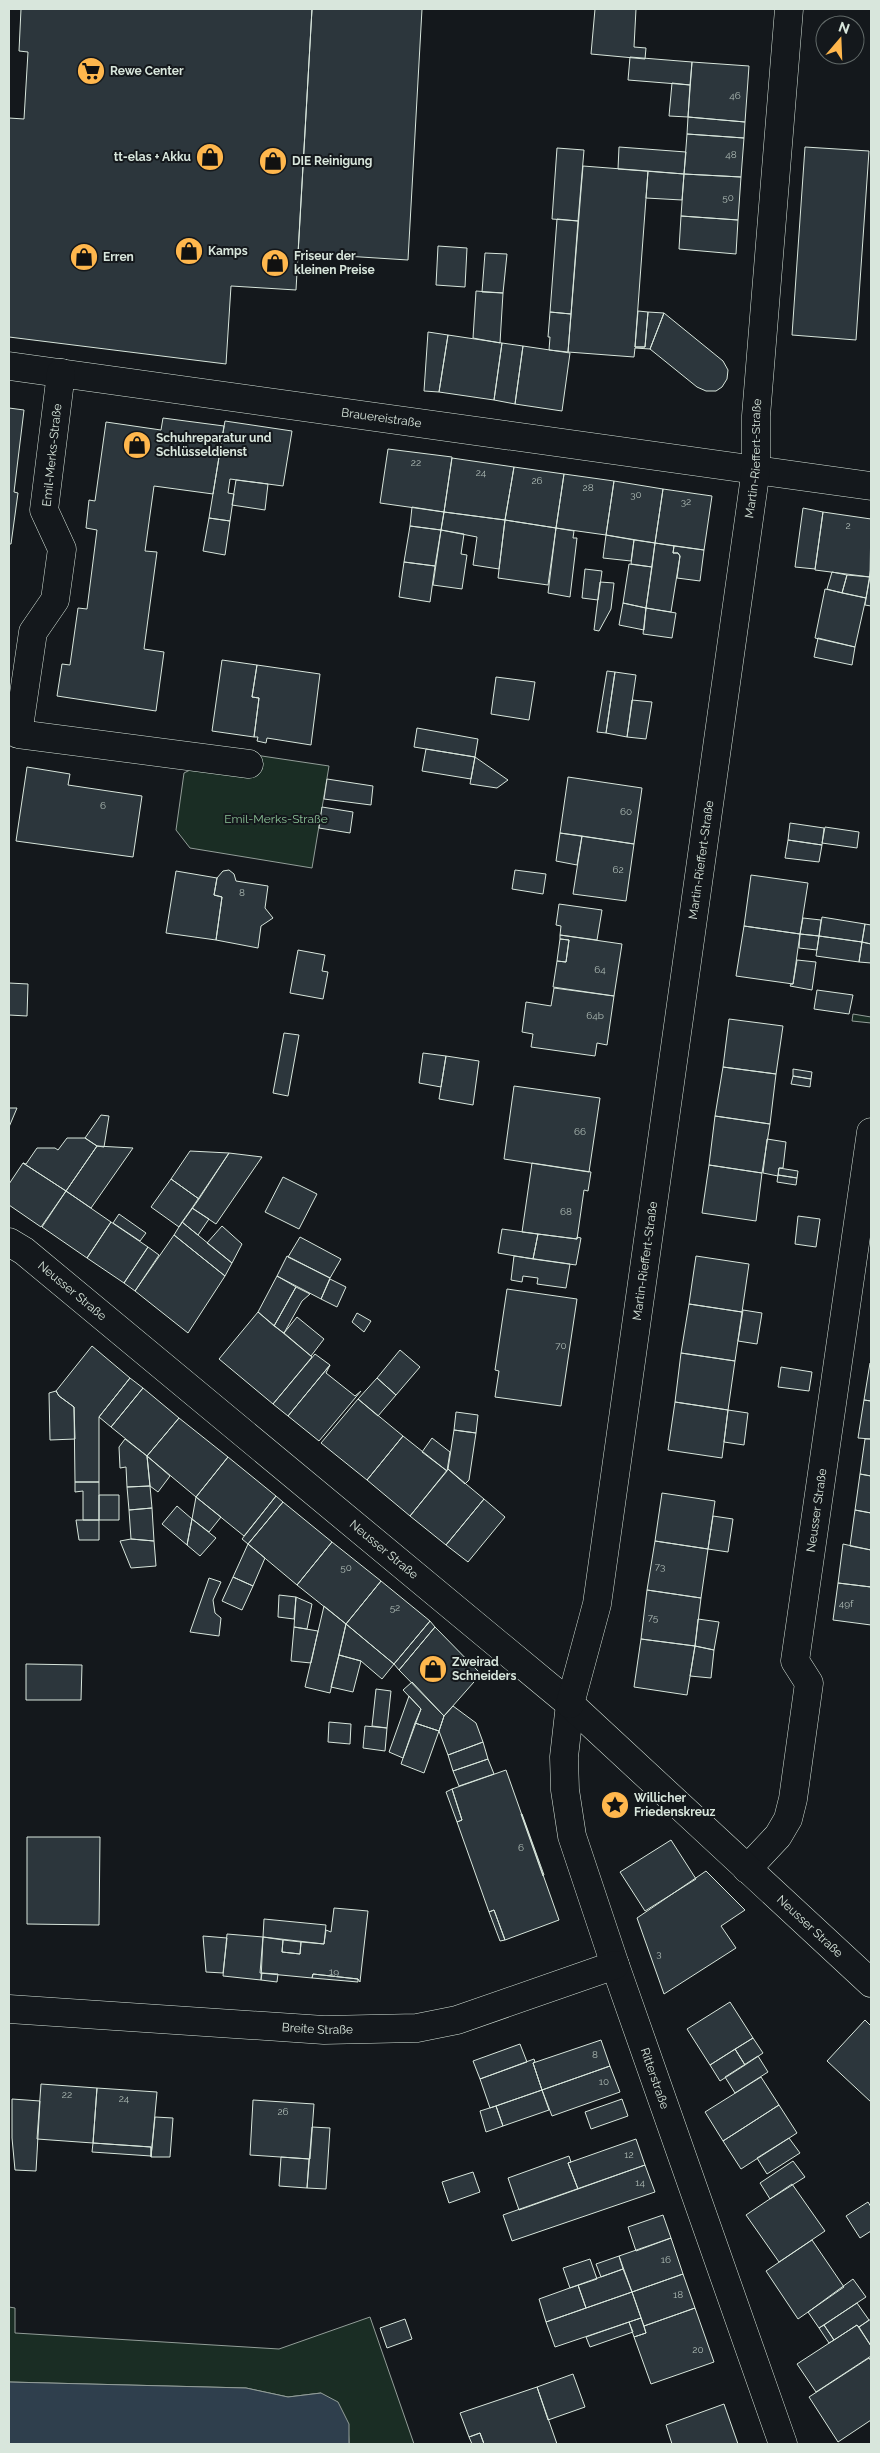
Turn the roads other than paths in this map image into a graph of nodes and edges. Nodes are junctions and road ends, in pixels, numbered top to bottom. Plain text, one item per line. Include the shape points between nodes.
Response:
1 (789, 9) edge
2 (9, 366) edge
3 (61, 373) junction
4 (756, 469) junction
5 (871, 486) edge
6 (14, 733) edge
7 (250, 764) dead end
8 (871, 1132) edge
9 (9, 1242) edge
10 (570, 1704) junction
11 (747, 1870) junction
12 (615, 1965) junction
13 (871, 1983) edge
14 (9, 2009) edge
15 (783, 2444) edge

1 - 4 street, Martin-Rieffert-Straße via 756,416
2 - 3 street, Brauereistraße
3 - 4 street, Brauereistraße
3 - 6 street, Emil-Merks-Straße via 44,510 62,549 55,600 33,632
4 - 5 street, Brauereistraße
4 - 10 street, Martin-Rieffert-Straße via 597,1604
6 - 7 street, Emil-Merks-Straße
8 - 11 street, Neusser Straße via 795,1661 809,1683 793,1799 784,1828
9 - 10 street, Neusser Straße via 32,1257
10 - 11 street, Neusser Straße
10 - 12 street, Ritterstraße via 564,1757 567,1813
11 - 13 street, Neusser Straße
12 - 14 street, Breite Straße via 466,2017 417,2028 324,2030
12 - 15 street, Ritterstraße

